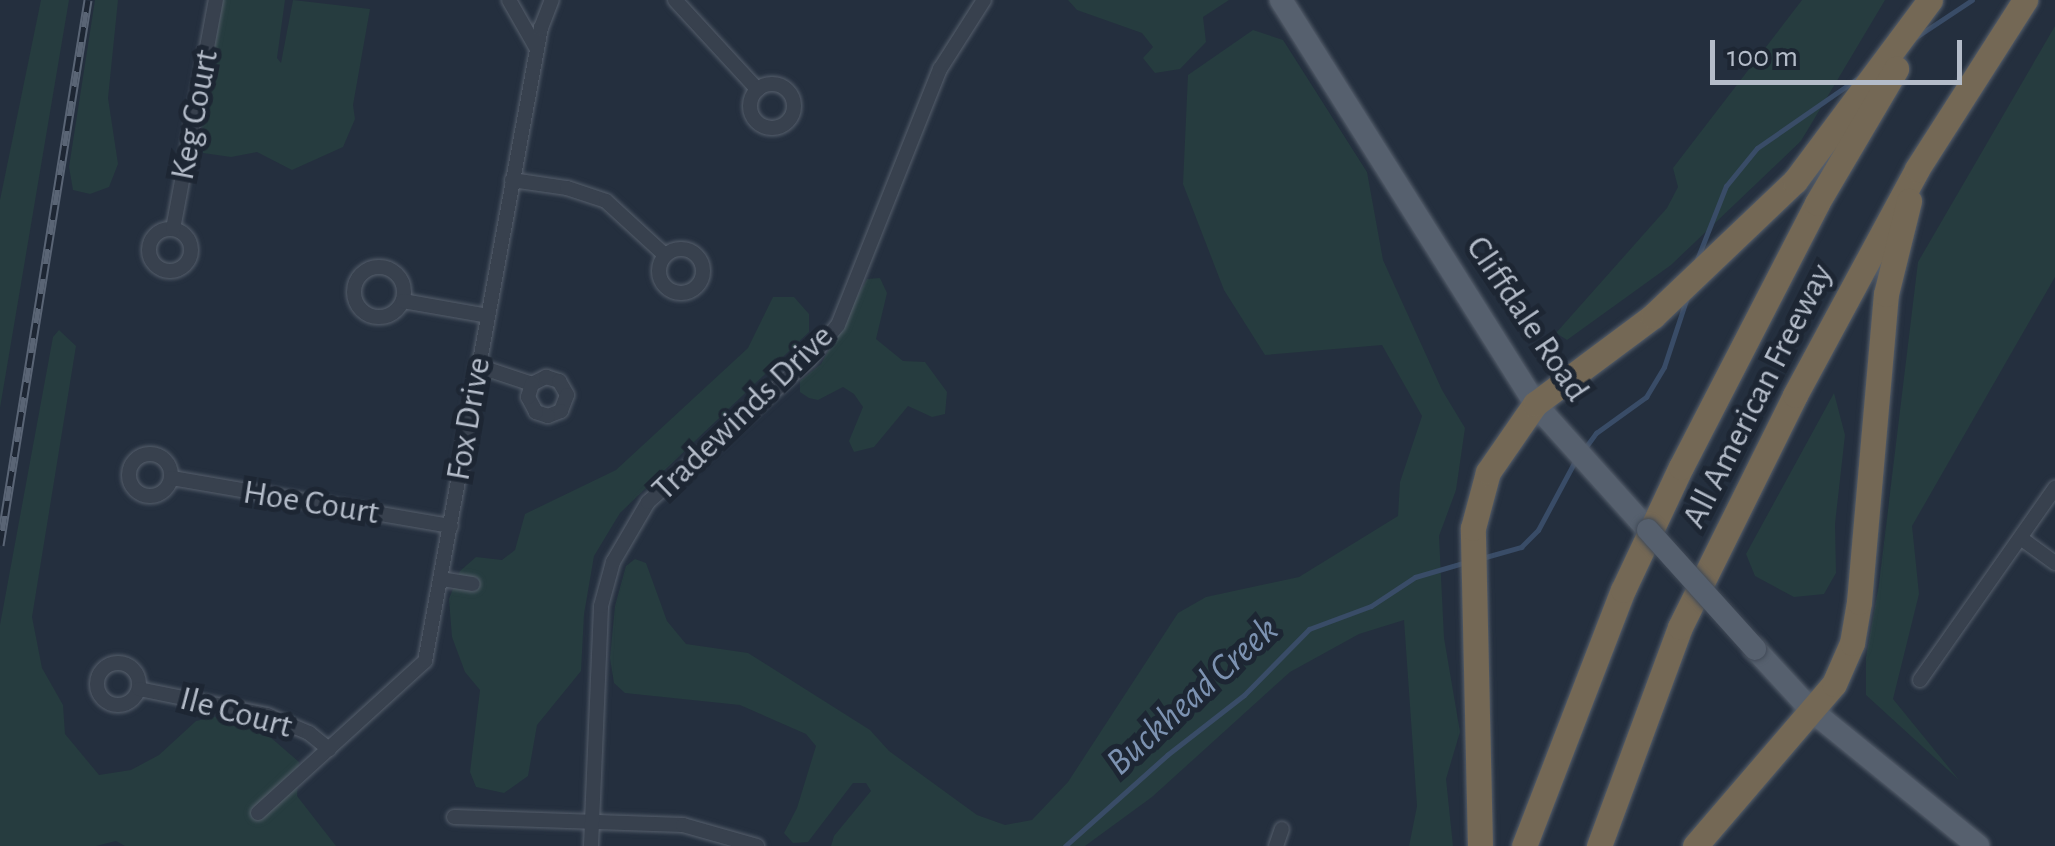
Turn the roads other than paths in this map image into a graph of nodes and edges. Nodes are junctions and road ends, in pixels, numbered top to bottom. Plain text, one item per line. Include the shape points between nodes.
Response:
1 (216, 0) edge
2 (509, 0) edge
3 (674, 0) edge
4 (984, 0) edge
5 (1281, 0) edge
6 (1933, 0) edge
7 (2025, 0) edge
8 (549, 1) edge
9 (537, 48) junction
10 (758, 90) dead end
11 (1917, 169) junction
12 (512, 180) junction
13 (173, 229) dead end
14 (666, 255) dead end
15 (403, 301) dead end
16 (488, 316) junction
17 (478, 366) junction
18 (532, 384) dead end
19 (1535, 404) junction
20 (172, 478) dead end
21 (2055, 488) edge
22 (451, 526) junction
23 (2022, 539) junction
24 (2055, 564) edge
25 (442, 579) junction
26 (474, 584) dead end
27 (1920, 680) dead end
28 (139, 689) dead end
29 (1812, 711) junction
30 (329, 749) junction
31 (258, 814) dead end
32 (454, 817) dead end
33 (592, 820) junction
34 (1282, 829) dead end
35 (591, 846) edge
36 (756, 846) edge
37 (1276, 846) edge
38 (1480, 846) edge
39 (1524, 846) edge
40 (1599, 846) edge
41 (1695, 846) edge
42 (1978, 846) edge

1 - 13 street, Keg Court
2 - 9 street
3 - 10 street
4 - 33 street, Tradewinds Drive via 940,69 838,325 809,360 648,502 613,562 601,606
5 - 19 main road, Cliffdale Road
6 - 19 highway via 1795,182 1653,316
6 - 39 highway, All American Freeway via 1816,203 1681,468 1623,590
7 - 11 highway, All American Freeway
8 - 9 street, Fox Drive
9 - 12 street, Fox Drive
11 - 29 highway via 1886,294 1854,630 1834,684
11 - 40 highway, All American Freeway via 1680,627
12 - 14 street via 606,201
12 - 16 street, Fox Drive
15 - 16 street
16 - 17 street, Fox Drive
17 - 18 street
17 - 22 street, Fox Drive
19 - 29 main road, Cliffdale Road, bridge
19 - 38 highway via 1488,472 1473,528
20 - 22 street, Hoe Court
21 - 23 street
22 - 25 street, Fox Drive
23 - 24 street
23 - 27 street
25 - 26 street
25 - 30 street, Fox Drive via 424,661
28 - 30 street, Ile Court via 267,715
29 - 41 highway
29 - 42 main road, Cliffdale Road
30 - 31 street, Fox Drive
32 - 33 street
33 - 35 street, Tradewinds Drive
33 - 36 street via 682,824
34 - 37 street

